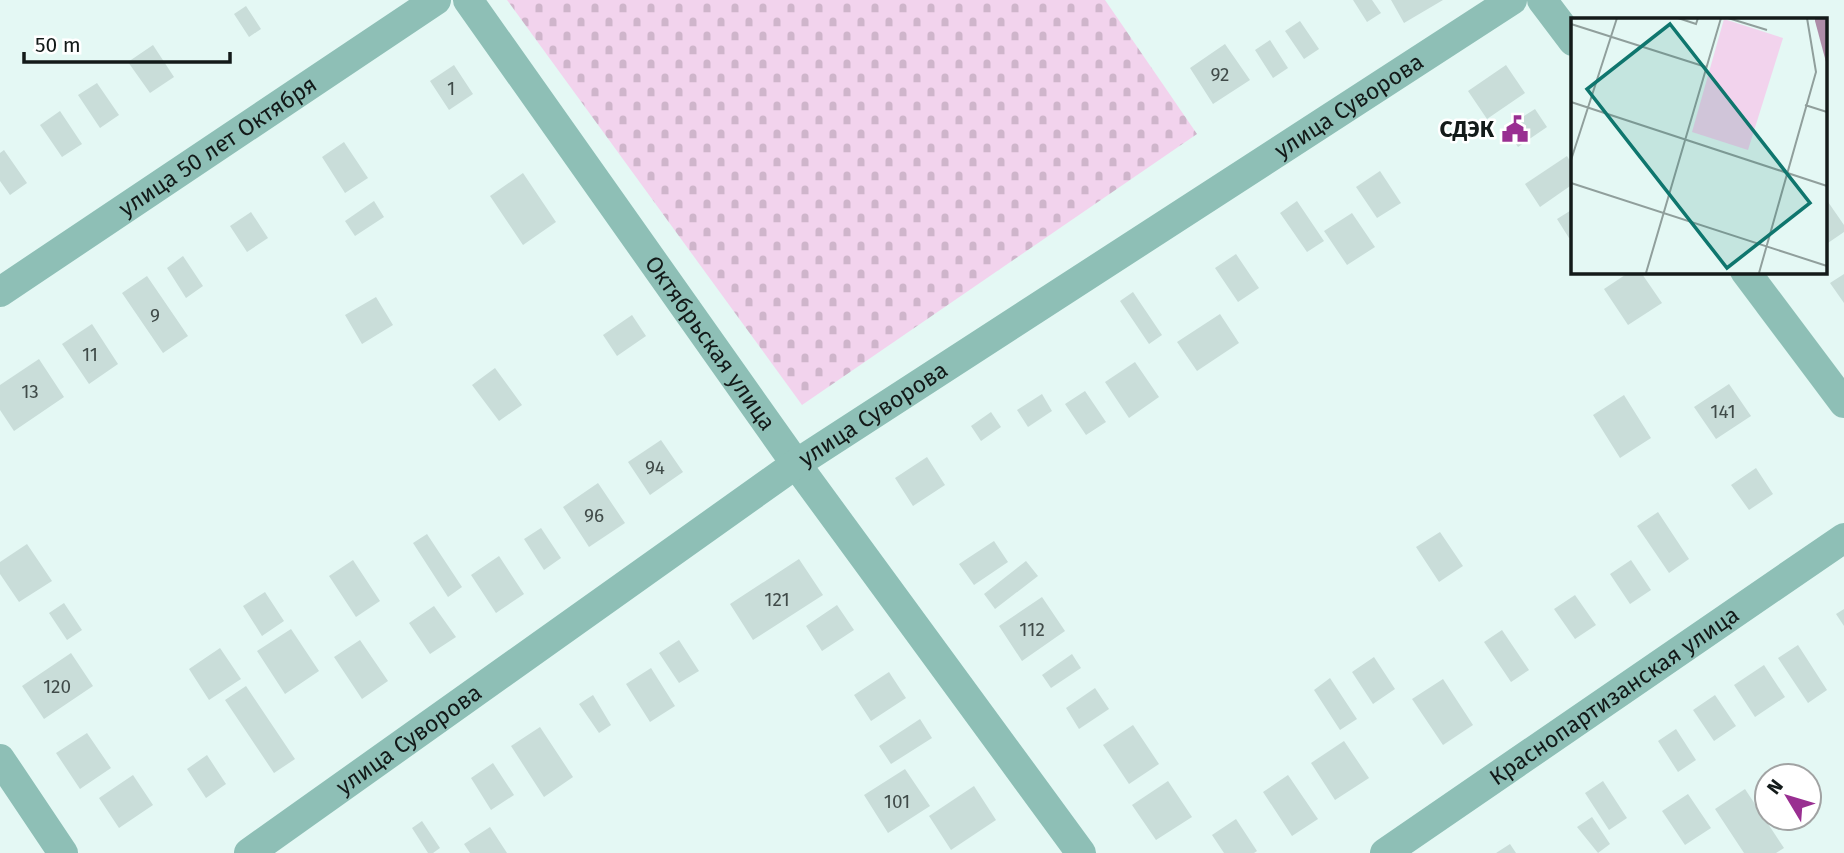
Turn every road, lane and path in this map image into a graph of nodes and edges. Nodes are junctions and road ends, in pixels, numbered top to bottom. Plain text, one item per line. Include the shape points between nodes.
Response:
1 (436, 0) edge
2 (468, 0) edge
3 (1512, 0) edge
4 (1542, 0) edge
5 (1571, 38) edge
6 (1746, 273) edge
7 (0, 292) edge
8 (1844, 404) edge
9 (796, 464) junction
10 (1844, 538) edge
11 (0, 759) edge
12 (63, 853) edge
13 (249, 853) edge
14 (1081, 853) edge
15 (1385, 853) edge

1 - 7 street, улица 50 лет Октября
2 - 9 street, Октябрьская улица
3 - 9 street, улица Суворова
4 - 5 street
6 - 8 street
9 - 13 street, улица Суворова
9 - 14 street, Октябрьская улица
10 - 15 street, Краснопартизанская улица
11 - 12 street

